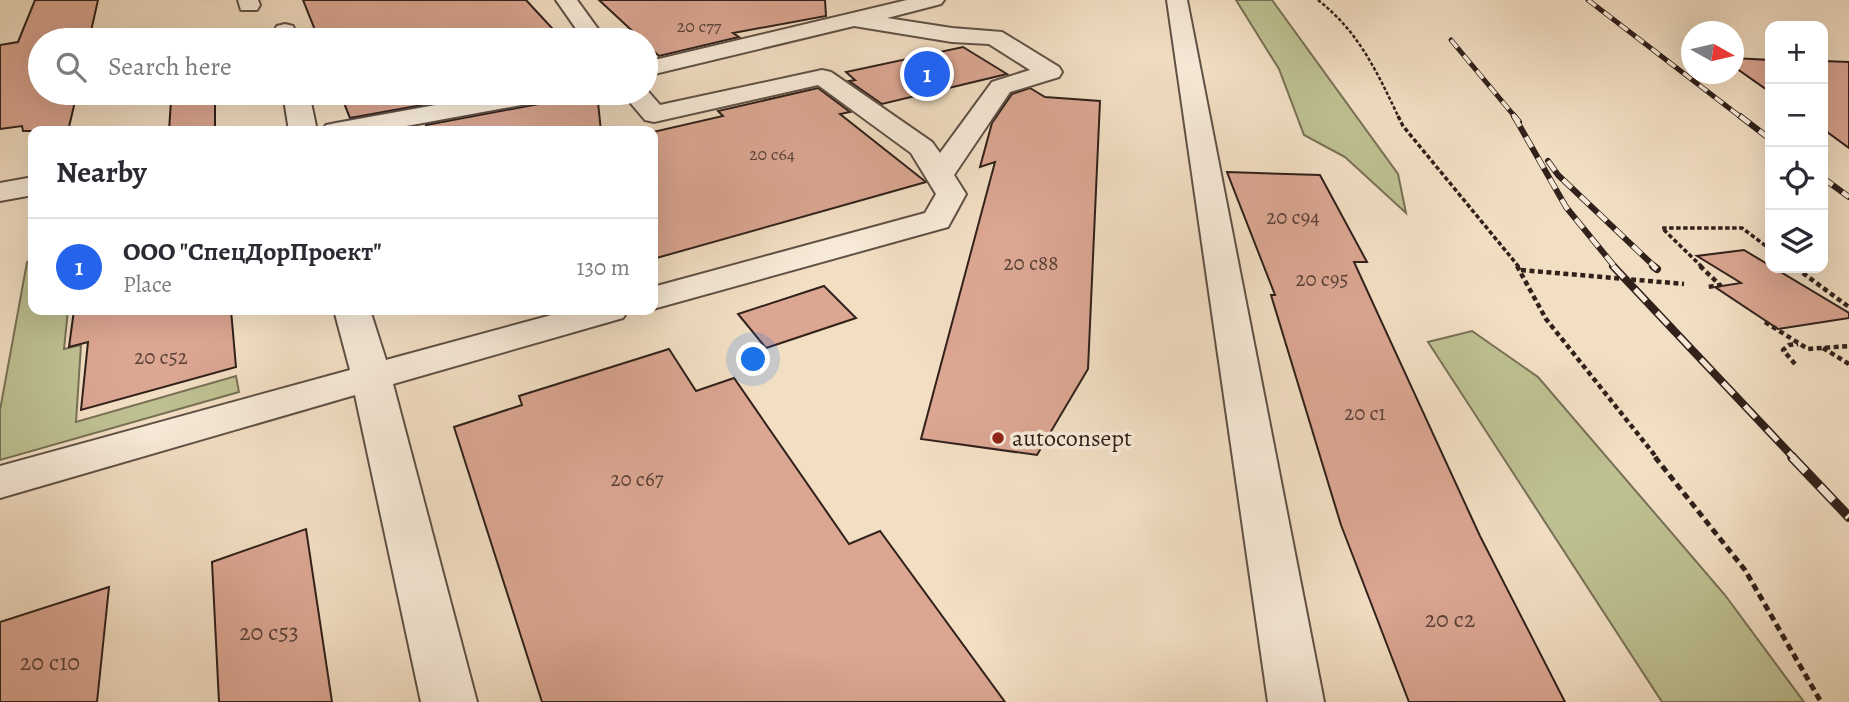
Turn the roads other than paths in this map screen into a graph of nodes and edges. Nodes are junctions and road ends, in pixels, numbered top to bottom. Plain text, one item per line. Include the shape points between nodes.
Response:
1 (566, 0) edge
2 (934, 0) edge
3 (1177, 0) edge
4 (853, 19) junction
5 (586, 28) edge
6 (658, 66) edge
7 (298, 105) edge
8 (477, 105) edge
9 (646, 105) edge
10 (302, 126) edge
11 (363, 126) edge
12 (939, 175) junction
13 (28, 187) edge
14 (0, 192) edge
15 (658, 297) edge
16 (353, 315) edge
17 (592, 315) edge
18 (371, 375) junction
19 (0, 481) edge
20 (449, 702) edge
21 (1296, 702) edge

1 - 5 lane
2 - 4 lane
3 - 21 lane
4 - 6 lane
4 - 12 lane via 994,37 1049,72 1001,87
7 - 10 lane
8 - 11 lane
9 - 12 lane via 654,114 822,76 922,148
12 - 15 lane via 951,194 937,220
13 - 14 lane
16 - 18 lane
17 - 18 lane
18 - 19 lane
18 - 20 lane

